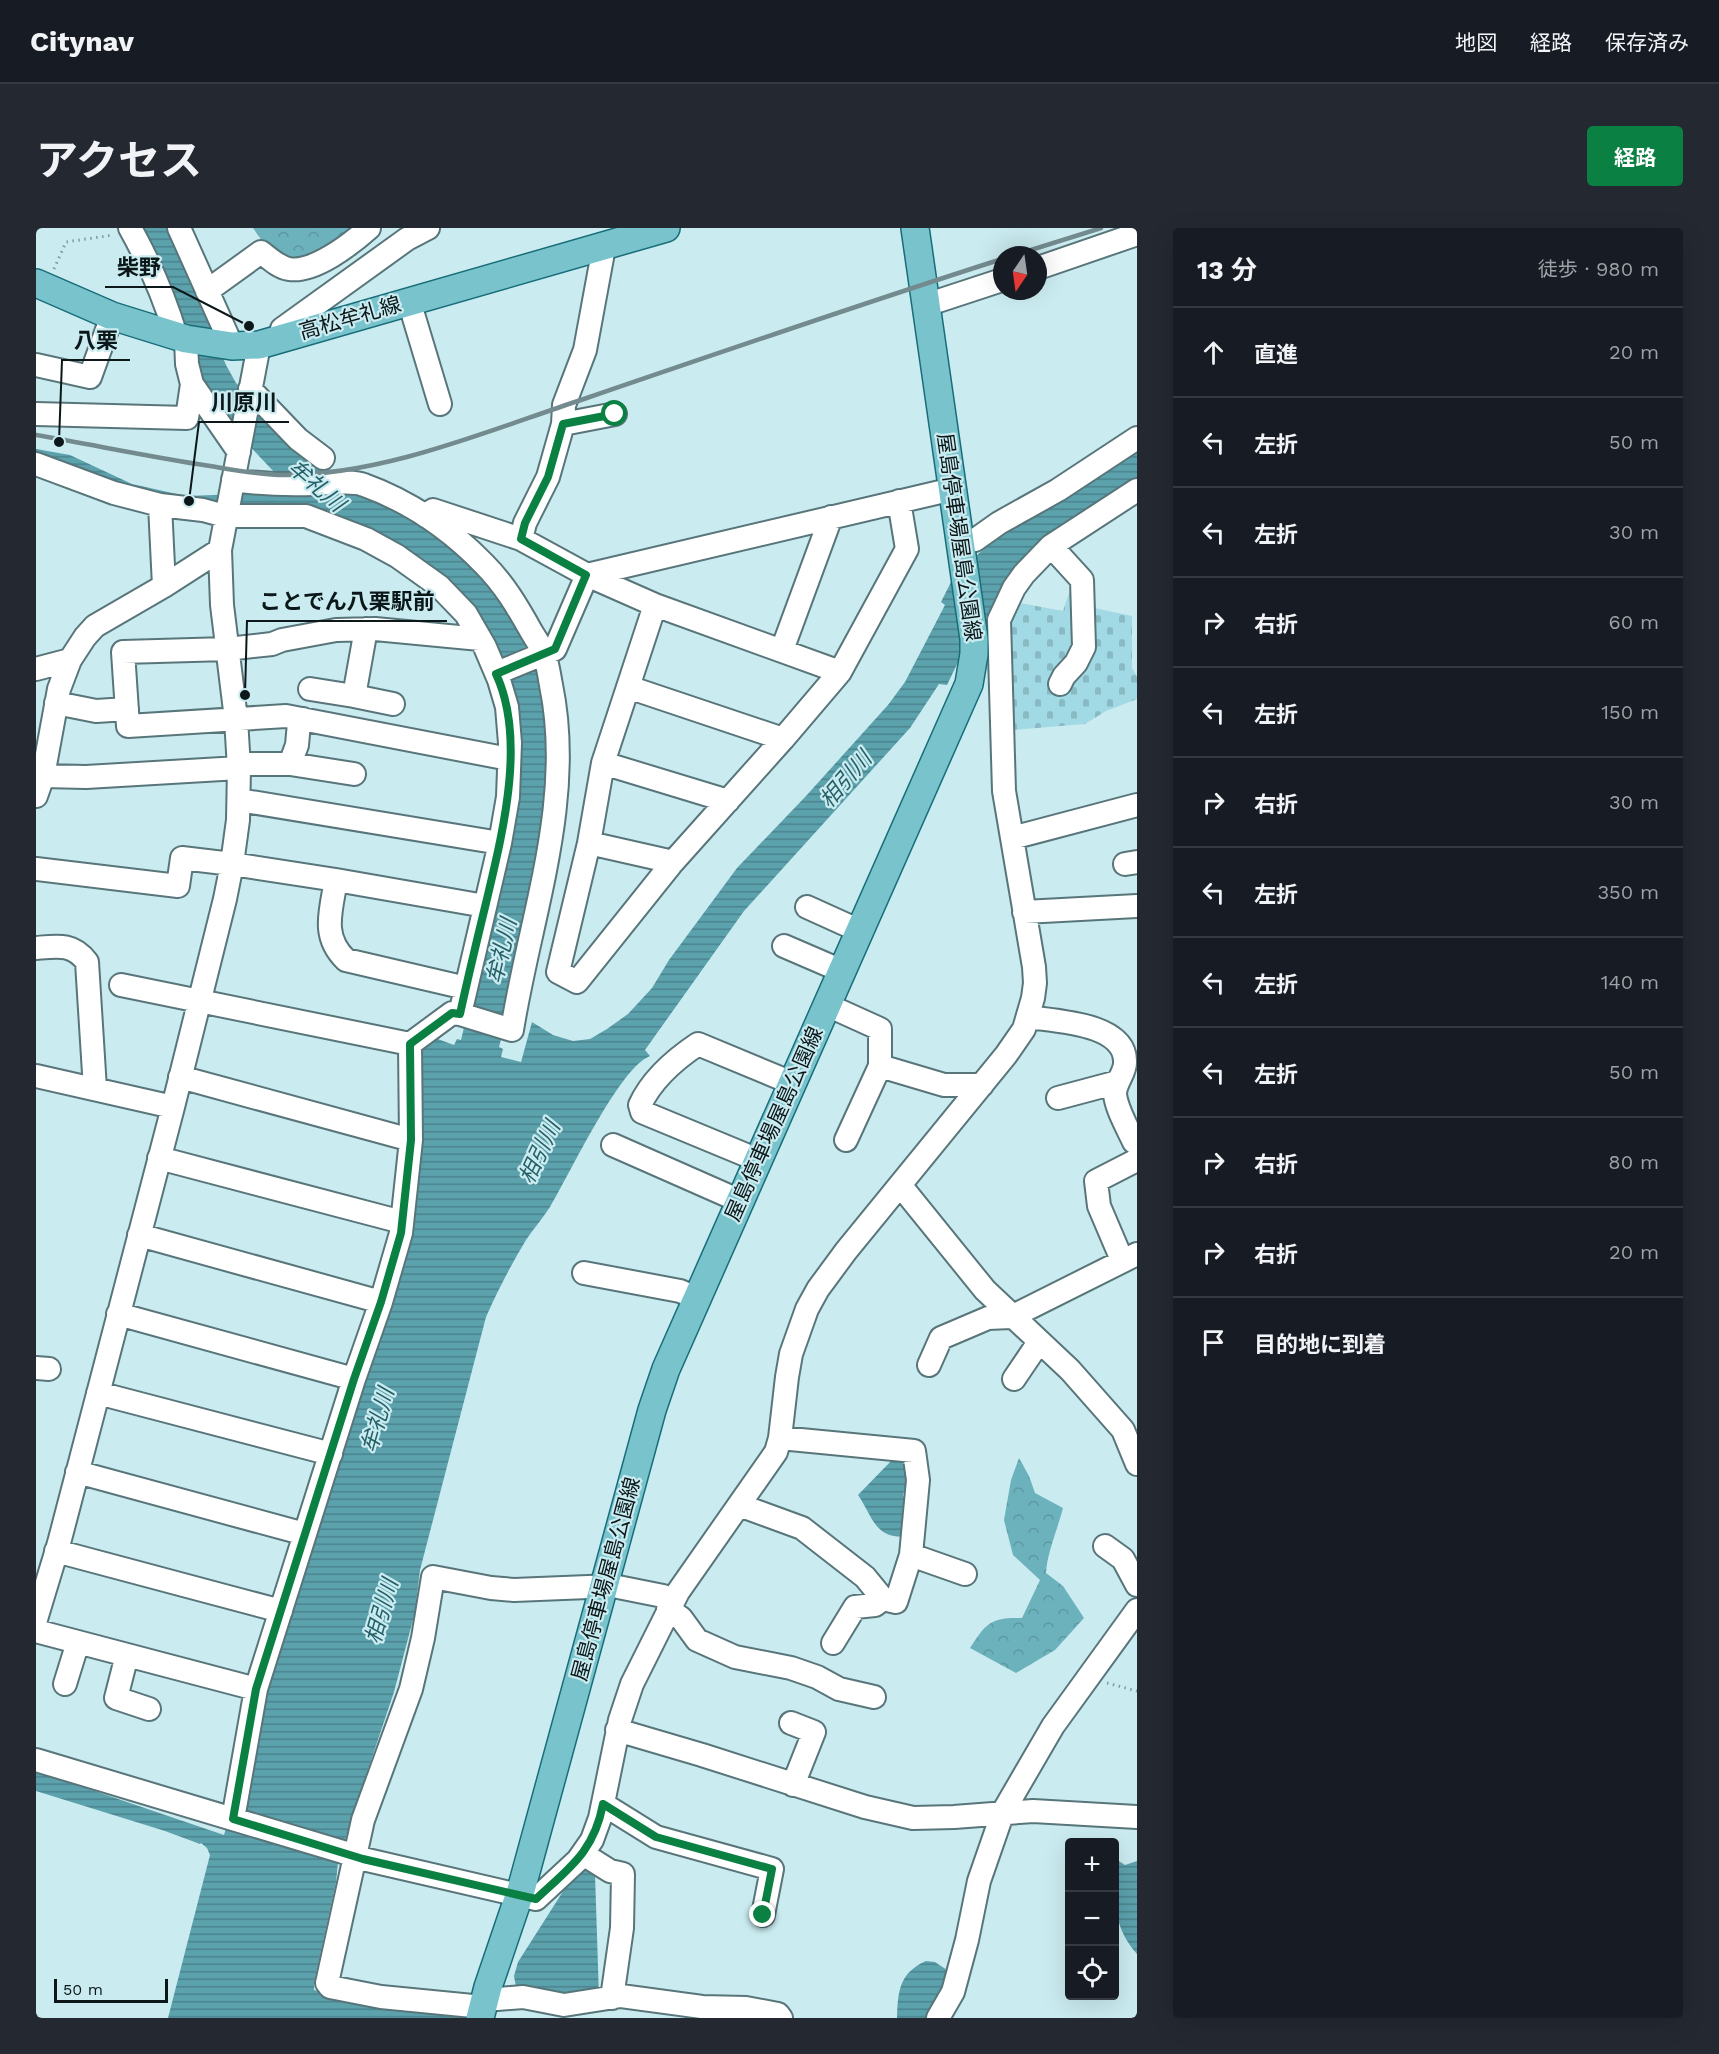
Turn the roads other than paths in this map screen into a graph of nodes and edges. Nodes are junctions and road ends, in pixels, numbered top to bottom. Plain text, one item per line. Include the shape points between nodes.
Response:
1 (179, 228) edge
2 (369, 228) edge
3 (428, 228) edge
4 (915, 228) edge
5 (649, 231) edge
6 (122, 232) edge
7 (1137, 234) edge
8 (604, 247) junction
9 (1047, 265) edge
10 (993, 283) edge
11 (41, 285) edge
12 (207, 291) junction
13 (409, 301) junction
14 (926, 303) junction
15 (112, 316) junction
16 (185, 339) junction
17 (269, 341) junction
18 (226, 345) junction
19 (36, 365) edge
20 (192, 384) junction
21 (250, 389) junction
22 (440, 404) dead end
23 (36, 414) edge
24 (615, 414) dead end
25 (563, 424) junction
26 (1137, 438) edge
27 (239, 452) junction
28 (323, 458) dead end
29 (36, 465) edge
30 (233, 480) junction
31 (953, 489) junction
32 (1137, 490) edge
33 (899, 501) junction
34 (160, 505) junction
35 (225, 512) junction
36 (426, 516) junction
37 (831, 517) junction
38 (521, 539) junction
39 (1052, 546) junction
40 (219, 550) junction
41 (961, 550) junction
42 (586, 575) junction
43 (164, 586) junction
44 (655, 605) junction
45 (366, 629) junction
46 (480, 639) junction
47 (227, 649) junction
48 (782, 650) junction
49 (544, 654) junction
50 (974, 655) junction
51 (1000, 659) junction
52 (70, 660) junction
53 (36, 669) edge
54 (840, 672) junction
55 (496, 674) junction
56 (1060, 684) dead end
57 (628, 687) junction
58 (310, 689) dead end
59 (354, 696) junction
60 (56, 703) junction
61 (393, 704) dead end
62 (127, 710) junction
63 (236, 719) junction
64 (303, 719) junction
65 (783, 739) junction
66 (509, 759) junction
67 (603, 763) junction
68 (290, 764) junction
69 (239, 766) junction
70 (354, 774) dead end
71 (39, 786) edge
72 (239, 800) junction
73 (728, 801) junction
74 (1137, 805) edge
75 (1012, 838) junction
76 (500, 843) junction
77 (589, 843) junction
78 (673, 862) junction
79 (232, 864) junction
80 (36, 869) edge
81 (336, 880) junction
82 (485, 906) junction
83 (1137, 906) edge
84 (807, 907) dead end
85 (1024, 912) junction
86 (860, 931) junction
87 (784, 946) dead end
88 (36, 948) edge
89 (842, 971) junction
90 (121, 985) dead end
91 (466, 988) junction
92 (199, 1001) junction
93 (827, 1005) junction
94 (460, 1014) junction
95 (1028, 1017) junction
96 (410, 1044) junction
97 (880, 1066) junction
98 (36, 1076) edge
99 (180, 1077) junction
100 (1118, 1082) junction
101 (792, 1083) junction
102 (982, 1084) junction
103 (95, 1089) junction
104 (1058, 1098) dead end
105 (172, 1107) junction
106 (411, 1140) junction
107 (846, 1140) dead end
108 (1137, 1143) edge
109 (613, 1145) dead end
110 (159, 1158) junction
111 (758, 1160) junction
112 (1137, 1160) edge
113 (900, 1185) junction
114 (740, 1201) junction
115 (402, 1222) junction
116 (139, 1234) junction
117 (1129, 1257) edge
118 (584, 1273) dead end
119 (696, 1298) junction
120 (381, 1302) junction
121 (118, 1314) junction
122 (1011, 1317) junction
123 (1040, 1342) junction
124 (929, 1365) dead end
125 (354, 1379) junction
126 (1014, 1379) dead end
127 (98, 1393) junction
128 (780, 1438) junction
129 (330, 1454) junction
130 (1137, 1464) edge
131 (77, 1472) junction
132 (739, 1505) junction
133 (305, 1534) junction
134 (1105, 1546) dead end
135 (56, 1551) junction
136 (911, 1555) junction
137 (965, 1574) dead end
138 (1137, 1585) edge
139 (604, 1586) junction
140 (883, 1599) junction
141 (670, 1605) junction
142 (1137, 1610) edge
143 (281, 1611) junction
144 (36, 1619) edge
145 (36, 1631) edge
146 (78, 1642) junction
147 (833, 1643) dead end
148 (127, 1655) junction
149 (65, 1684) dead end
150 (256, 1689) junction
151 (874, 1697) dead end
152 (149, 1710) dead end
153 (790, 1723) dead end
154 (617, 1730) junction
155 (36, 1760) edge
156 (793, 1785) junction
157 (603, 1804) junction
158 (1003, 1812) junction
159 (1137, 1817) edge
160 (236, 1820) junction
161 (349, 1854) junction
162 (583, 1854) junction
163 (519, 1895) junction
164 (763, 1915) dead end
165 (612, 1998) junction
166 (483, 2008) edge
167 (781, 2018) edge
168 (938, 2018) edge

1 - 12 street
2 - 12 street via 339,251 303,269 288,269 261,252
3 - 17 street via 407,239
4 - 14 main road, 屋島停車場屋島公園線
5 - 8 main road, 高松牟礼線
6 - 16 street via 152,272
7 - 9 street
8 - 13 main road, 高松牟礼線
8 - 25 street via 585,350 564,405
10 - 14 street
11 - 15 main road, 高松牟礼線
12 - 18 street
13 - 17 main road, 高松牟礼線
13 - 22 street
14 - 31 main road, 屋島停車場屋島公園線
15 - 16 main road, 高松牟礼線
15 - 19 street via 90,377
16 - 18 main road, 高松牟礼線
16 - 20 street
17 - 18 main road, 高松牟礼線
17 - 21 street
20 - 23 street via 187,418
20 - 27 street
21 - 27 street
21 - 28 street via 298,439
24 - 25 street
25 - 38 street via 548,477
26 - 41 street
27 - 30 street
29 - 34 street
30 - 35 street
30 - 36 street via 284,485 361,483
31 - 33 street
31 - 41 main road, 屋島停車場屋島公園線
32 - 39 street
33 - 37 street
33 - 54 street via 908,549
34 - 35 street
34 - 43 street
35 - 40 street
35 - 46 street via 306,516 366,539 439,586 465,614
36 - 38 street via 433,510
36 - 49 street via 467,546 496,576
37 - 42 street
37 - 48 street
38 - 42 street
39 - 51 street via 1024,574 1004,605 999,620
39 - 56 street via 1082,580 1084,647
40 - 43 street
40 - 47 street
41 - 50 main road, 屋島停車場屋島公園線
42 - 44 street
42 - 49 street via 555,649
43 - 52 street via 94,626
44 - 48 street
44 - 57 street
45 - 46 street
45 - 47 street via 336,630
45 - 59 street
46 - 55 street
47 - 62 street via 123,652
47 - 63 street
48 - 54 street
49 - 55 street
49 - 94 street via 559,750 556,789 550,841 512,1030
50 - 51 street
50 - 86 main road, 屋島停車場屋島公園線 via 964,698
51 - 75 street via 1004,791
52 - 53 street
52 - 60 street
54 - 65 street
55 - 66 street via 507,707
57 - 65 street
57 - 67 street
58 - 59 street
59 - 61 street
60 - 62 street via 96,711
60 - 71 street
62 - 63 street via 128,726
63 - 64 street
63 - 69 street
64 - 66 street
64 - 68 street
65 - 73 street
66 - 76 street via 508,797
67 - 73 street
67 - 77 street
68 - 69 street
68 - 70 street
69 - 71 street via 86,777
69 - 72 street
72 - 76 street
72 - 79 street
73 - 78 street
74 - 75 street
75 - 85 street
76 - 82 street
77 - 78 street
77 - 78 street via 558,972 577,982
79 - 80 street via 182,858 178,886
79 - 81 street
79 - 92 street
81 - 82 street
81 - 91 street via 329,925 331,939 346,960
82 - 91 street
83 - 85 street
84 - 86 street
85 - 95 street via 1035,982
86 - 89 main road, 屋島停車場屋島公園線
87 - 89 street
88 - 103 street via 63,946 80,953 87,962
89 - 93 main road, 屋島停車場屋島公園線
90 - 92 street
91 - 94 street
92 - 96 street
92 - 99 street
93 - 97 street via 880,1029
93 - 101 main road, 屋島停車場屋島公園線
94 - 96 street via 452,1013
95 - 100 street via 1105,1032 1123,1052 1126,1064
95 - 102 street via 1016,1042
96 - 106 street
97 - 102 street via 944,1085
97 - 107 street
98 - 103 street
99 - 105 street
99 - 106 street
100 - 104 street
100 - 108 street via 1115,1094
101 - 111 main road, 屋島停車場屋島公園線
101 - 111 street via 698,1044 648,1088 640,1105 642,1112
102 - 113 street
103 - 105 street
105 - 110 street
106 - 115 street
109 - 114 street
110 - 115 street
110 - 116 street
111 - 114 main road, 屋島停車場屋島公園線
112 - 117 street via 1096,1181 1099,1206
113 - 122 street
113 - 128 street via 831,1269 807,1310 791,1354
114 - 119 main road, 屋島停車場屋島公園線
115 - 120 street
116 - 120 street
116 - 121 street
117 - 122 street
118 - 119 street via 680,1291
119 - 139 main road, 屋島停車場屋島公園線 via 658,1389
120 - 125 street
121 - 125 street
121 - 127 street
122 - 123 street
122 - 124 street via 988,1318 941,1338
123 - 126 street
123 - 130 street via 1123,1430
125 - 129 street
127 - 129 street
127 - 131 street
128 - 132 street via 772,1459
128 - 136 street via 914,1451 918,1480
129 - 133 street
131 - 133 street
131 - 135 street
132 - 140 street via 802,1528 865,1577
132 - 141 street
133 - 143 street
134 - 138 street via 1123,1559
135 - 143 street
135 - 144 street
136 - 137 street
136 - 140 street via 896,1602
139 - 141 street via 663,1596
139 - 161 street via 514,1590 433,1577 411,1689
139 - 163 main road, 屋島停車場屋島公園線
140 - 147 street via 875,1605 855,1607
141 - 151 street via 697,1640 735,1657 791,1668 839,1689
141 - 154 street via 632,1684
142 - 158 street via 1053,1726
143 - 150 street
145 - 146 street
146 - 148 street
146 - 149 street
148 - 150 street
148 - 152 street via 116,1698
150 - 160 street
153 - 156 street via 814,1732
154 - 156 street
154 - 157 street
155 - 160 street
156 - 158 street via 865,1808 913,1818
157 - 162 street via 595,1835
157 - 164 street via 656,1837 772,1869
158 - 159 street
158 - 168 street via 979,1881 953,1992
160 - 161 street
161 - 163 street
161 - 166 street via 327,1983 330,1987
162 - 163 street via 536,1899
162 - 165 street via 610,1871 623,1874 622,1928
163 - 166 main road, 屋島停車場屋島公園線
165 - 166 street via 564,2005 524,1997
165 - 167 street via 746,2008 778,2014

